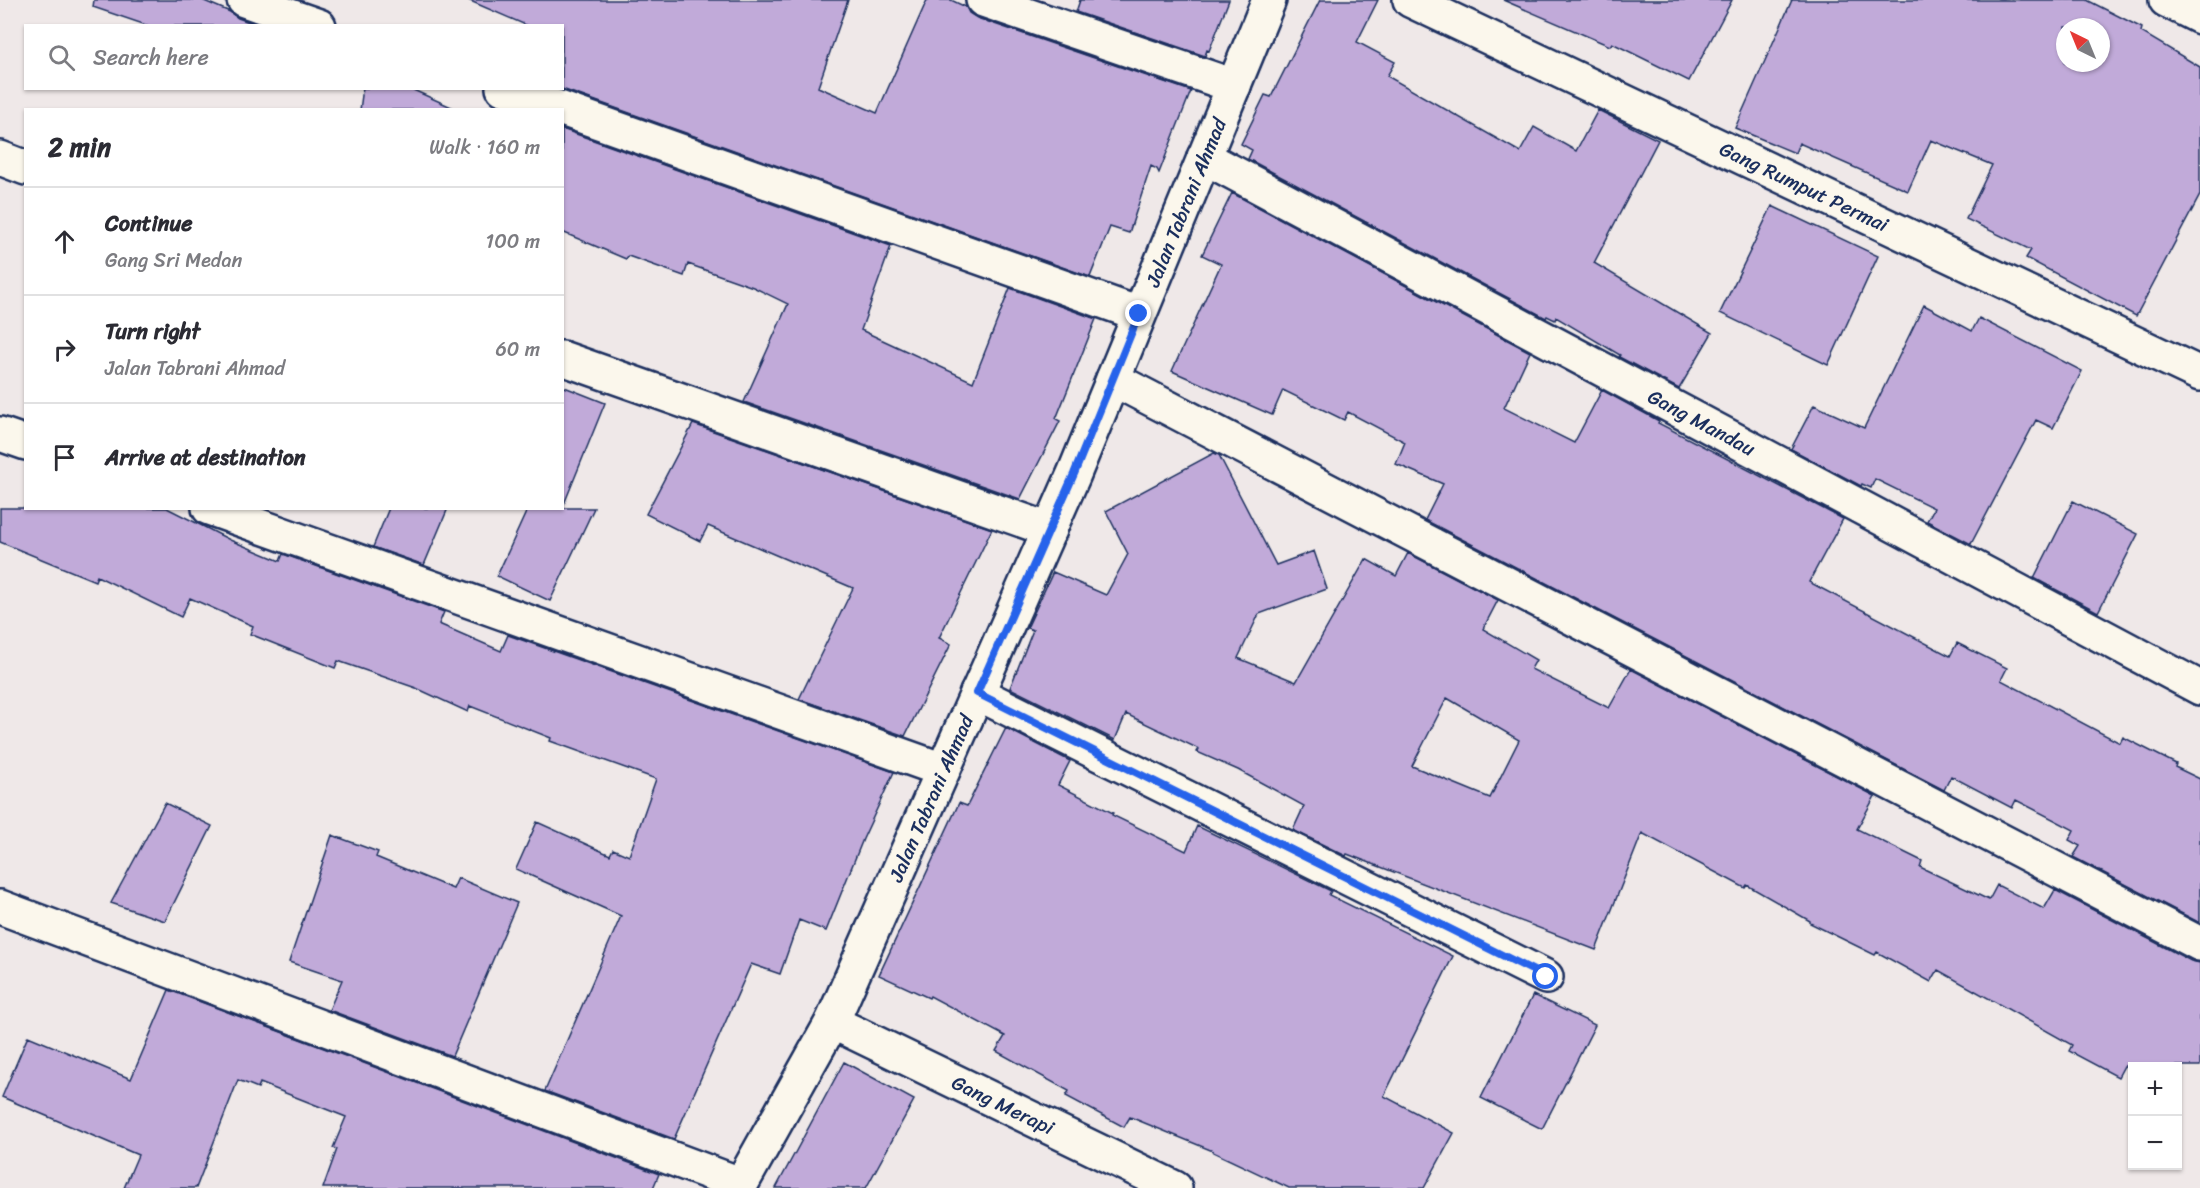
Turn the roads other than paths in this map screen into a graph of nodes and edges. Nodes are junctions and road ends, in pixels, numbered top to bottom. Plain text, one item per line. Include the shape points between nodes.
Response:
1 (244, 0) edge
2 (983, 0) edge
3 (1269, 0) edge
4 (1410, 0) edge
5 (2166, 0) edge
6 (2200, 17) edge
7 (313, 24) edge
8 (1234, 86) junction
9 (509, 90) edge
10 (559, 108) edge
11 (564, 110) edge
12 (1204, 158) junction
13 (0, 159) edge
14 (24, 167) edge
15 (1139, 314) junction
16 (564, 359) edge
17 (2200, 374) edge
18 (1113, 379) junction
19 (0, 434) edge
20 (24, 442) edge
21 (215, 510) edge
22 (1050, 530) junction
23 (2200, 687) edge
24 (977, 693) junction
25 (943, 770) junction
26 (0, 907) edge
27 (2200, 944) edge
28 (1546, 977) dead end
29 (832, 1022) junction
30 (740, 1186) edge
31 (1175, 1188) edge

1 - 7 street
2 - 8 street
3 - 8 street, Jalan Tabrani Ahmad
4 - 17 street, Gang Rumput Permai
5 - 6 street
8 - 12 street, Jalan Tabrani Ahmad
9 - 10 street
11 - 15 street
12 - 15 street, Jalan Tabrani Ahmad
12 - 23 street, Gang Mandau
13 - 14 street
15 - 18 street, Jalan Tabrani Ahmad
16 - 22 street
18 - 22 street, Jalan Tabrani Ahmad
18 - 27 street
19 - 20 street
21 - 25 street
22 - 24 street, Jalan Tabrani Ahmad
24 - 25 street, Jalan Tabrani Ahmad
24 - 28 street
25 - 29 street, Jalan Tabrani Ahmad
26 - 30 street
29 - 30 street, Jalan Tabrani Ahmad
29 - 31 street, Gang Merapi

